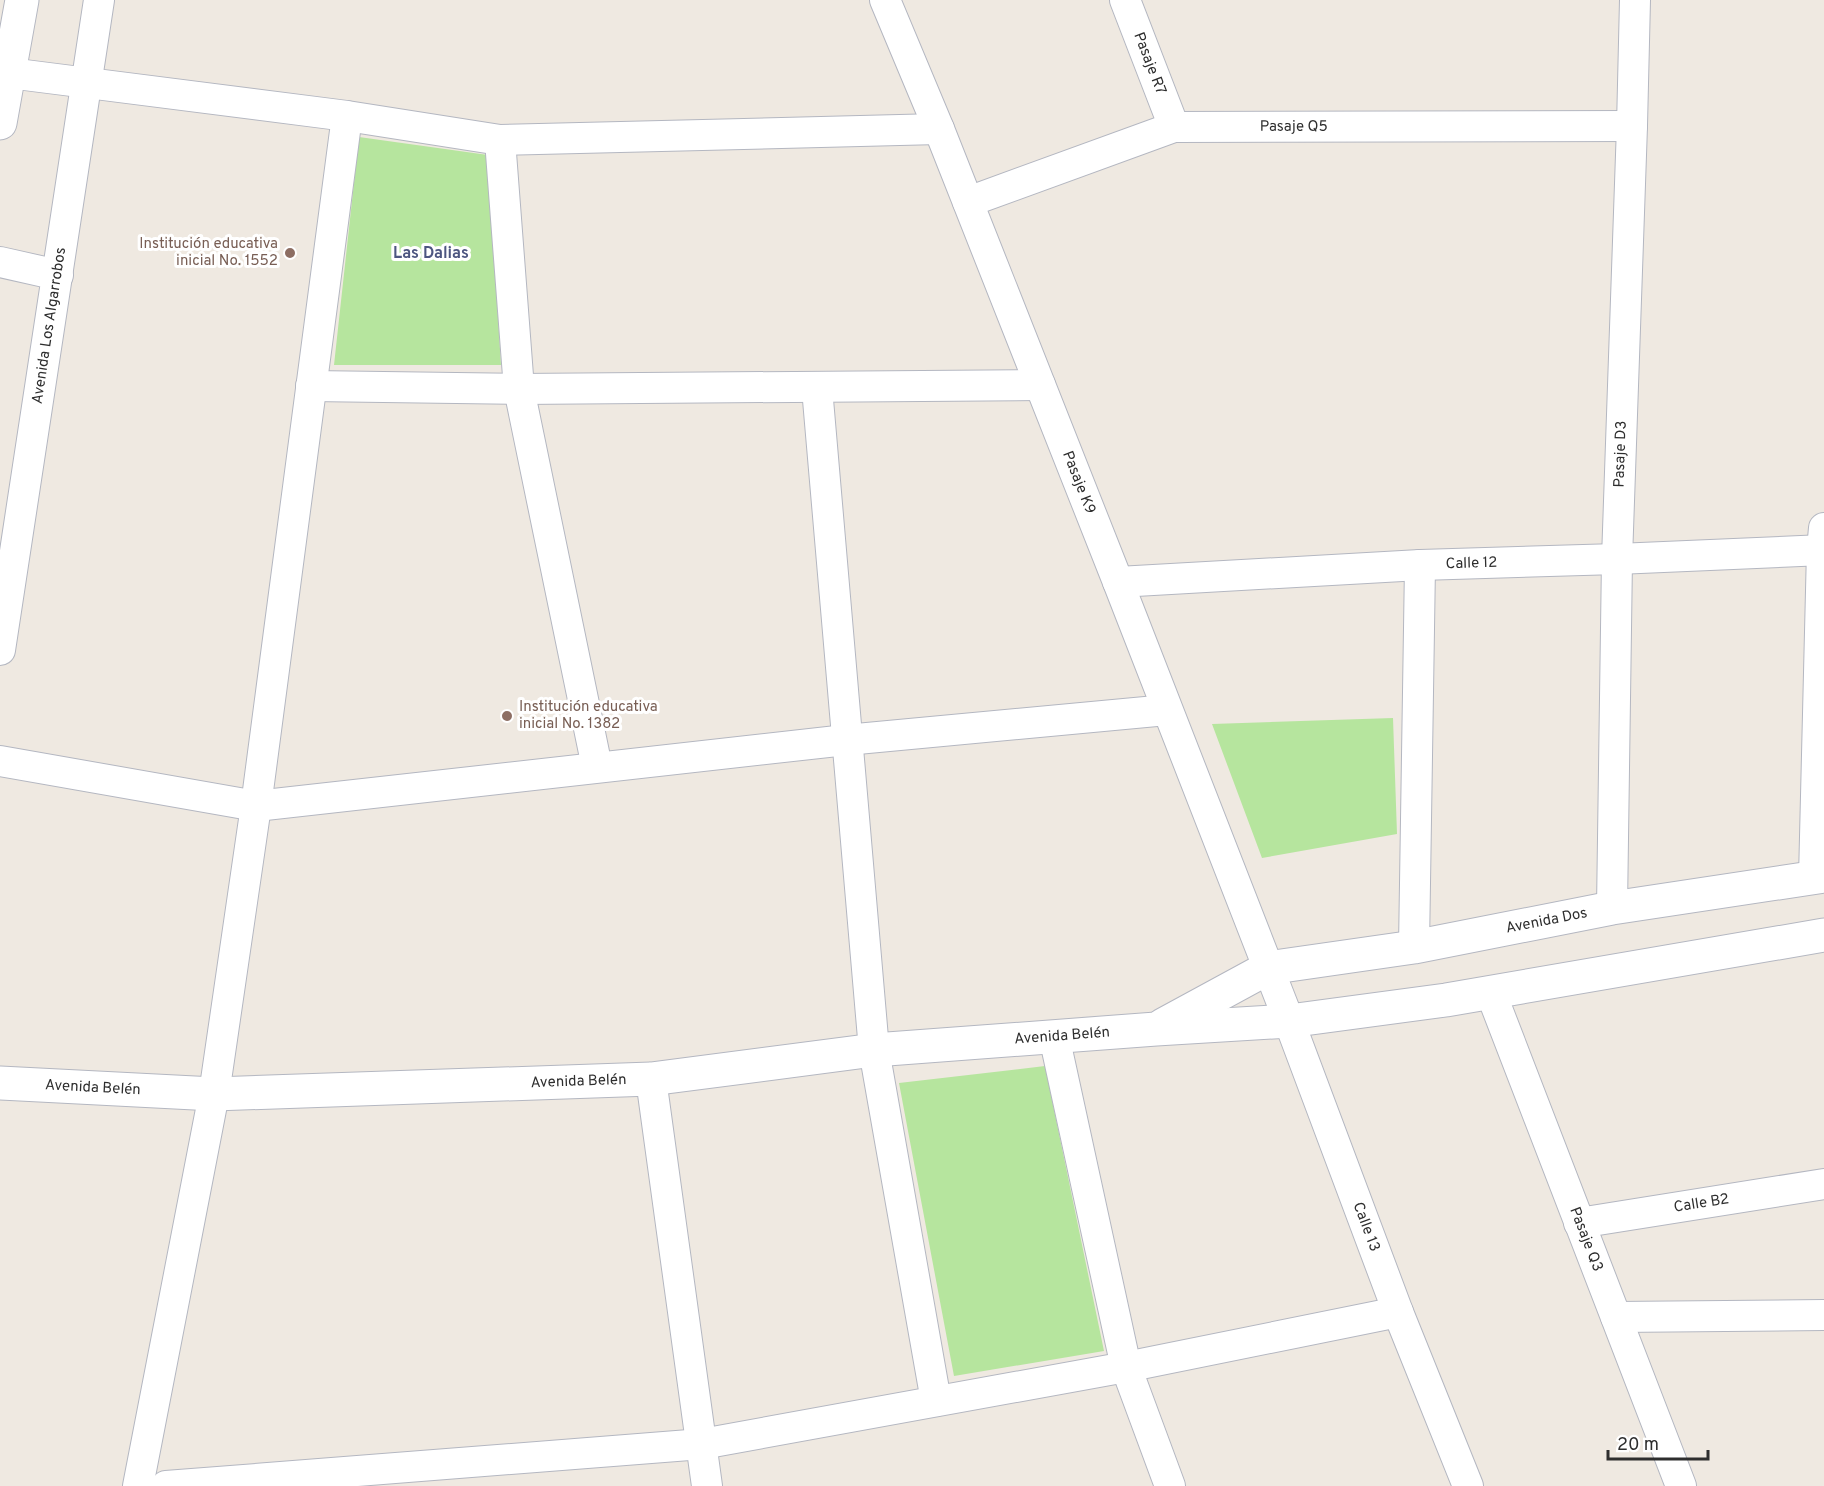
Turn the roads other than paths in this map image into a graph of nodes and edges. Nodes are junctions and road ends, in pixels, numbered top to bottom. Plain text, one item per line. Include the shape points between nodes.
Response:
1 (22, 0) edge
2 (99, 0) edge
3 (885, 0) edge
4 (1125, 0) edge
5 (1635, 0) edge
6 (9, 73) junction
7 (87, 83) junction
8 (347, 116) junction
9 (0, 123) edge
10 (1632, 126) junction
11 (1174, 127) junction
12 (939, 129) junction
13 (500, 140) junction
14 (968, 202) junction
15 (0, 262) edge
16 (58, 275) junction
17 (1040, 385) junction
18 (311, 386) junction
19 (817, 388) junction
20 (519, 389) junction
21 (1823, 543) edge
22 (1617, 559) junction
23 (1420, 565) junction
24 (1118, 582) junction
25 (0, 650) edge
26 (1167, 710) junction
27 (846, 740) junction
28 (0, 761) edge
29 (597, 767) junction
30 (256, 806) junction
31 (1819, 877) edge
32 (1612, 908) junction
33 (1824, 935) edge
34 (1414, 947) junction
35 (1268, 968) junction
36 (1491, 993) junction
37 (1289, 1021) junction
38 (1156, 1029) junction
39 (1054, 1036) junction
40 (874, 1050) junction
41 (651, 1079) junction
42 (0, 1083) edge
43 (214, 1095) junction
44 (1824, 1184) edge
45 (1579, 1223) junction
46 (1398, 1312) junction
47 (1824, 1315) edge
48 (1616, 1317) junction
49 (1126, 1367) junction
50 (936, 1401) junction
51 (702, 1444) junction
52 (138, 1486) edge
53 (166, 1486) edge
54 (707, 1486) edge
55 (1170, 1486) edge
56 (1468, 1486) edge
57 (1681, 1486) edge

1 - 6 street
2 - 7 street, Avenida Los Algarrobos
3 - 12 street, Pasaje K9
4 - 11 street, Pasaje R7
5 - 10 street, Pasaje D3
6 - 7 street
6 - 9 street
7 - 8 street
7 - 16 street, Avenida Los Algarrobos
8 - 13 street
8 - 18 street
10 - 11 street, Pasaje Q5
10 - 22 street, Pasaje D3
11 - 14 street, Pasaje Q5
12 - 13 street
12 - 14 street, Pasaje K9
13 - 20 street
14 - 17 street, Pasaje K9
15 - 16 street
16 - 25 street, Avenida Los Algarrobos
17 - 19 street
17 - 24 street, Pasaje K9
18 - 20 street
18 - 30 street
19 - 20 street
19 - 27 street
20 - 29 street
21 - 22 street, Calle 12
21 - 31 street
22 - 23 street, Calle 12
22 - 32 street, Pasaje D3
23 - 24 street, Calle 12
23 - 34 street
24 - 26 street, Pasaje K9
26 - 27 street
26 - 35 street, Pasaje K9
27 - 29 street
27 - 40 street
28 - 30 street
29 - 30 street
30 - 43 street
31 - 32 street, Avenida Dos
32 - 34 street, Avenida Dos
33 - 36 street
34 - 35 street, Avenida Dos
35 - 37 street, Calle 13
35 - 38 street, Avenida Belén
36 - 37 street
36 - 45 street, Pasaje Q3
37 - 38 street, Avenida Belén
37 - 46 street, Calle 13
38 - 39 street, Avenida Belén
39 - 40 street, Avenida Belén
39 - 49 street
40 - 41 street, Avenida Belén
40 - 50 street
41 - 43 street, Avenida Belén
41 - 51 street
42 - 43 street, Avenida Belén
43 - 52 street
44 - 45 street, Calle B2
45 - 48 street, Pasaje Q3
46 - 49 street
46 - 56 street, Calle 13
47 - 48 street
48 - 57 street, Pasaje Q3
49 - 50 street
49 - 55 street
50 - 51 street
51 - 53 street
51 - 54 street

